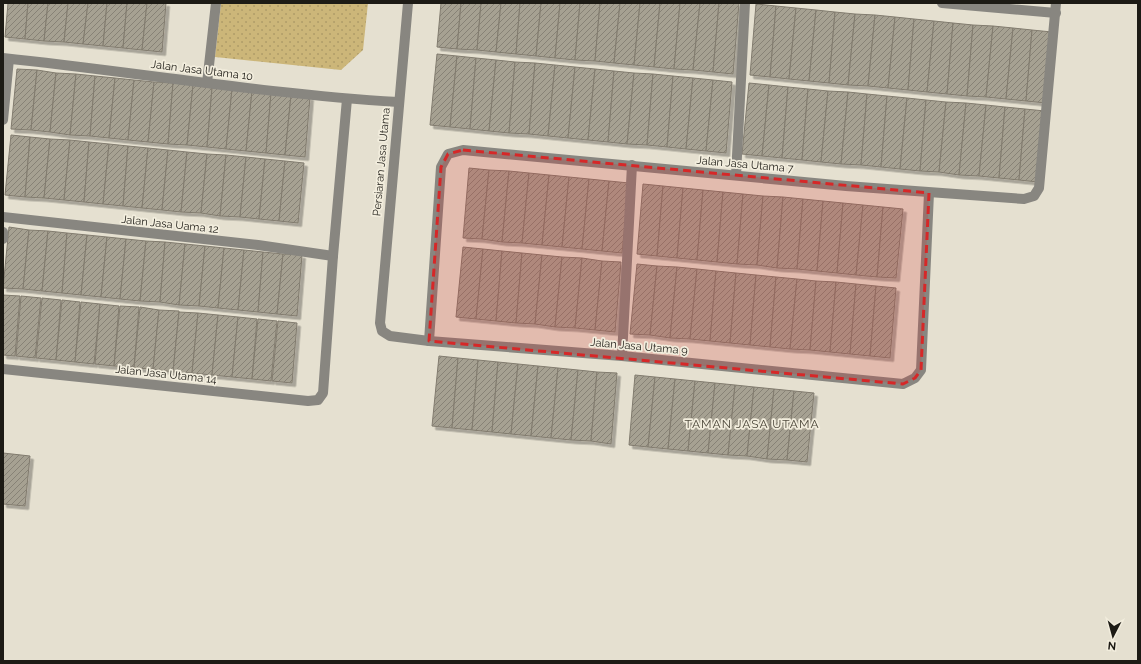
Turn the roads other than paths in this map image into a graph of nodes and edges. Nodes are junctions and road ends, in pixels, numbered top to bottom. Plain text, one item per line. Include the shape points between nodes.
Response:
1 (216, 3) edge
2 (408, 3) edge
3 (746, 3) edge
4 (942, 3) edge
5 (1056, 8) edge
6 (6, 59) edge
7 (207, 83) junction
8 (347, 99) junction
9 (398, 102) junction
10 (3, 120) edge
11 (632, 166) junction
12 (736, 175) junction
13 (929, 193) junction
14 (3, 217) edge
15 (3, 232) edge
16 (3, 239) edge
17 (333, 256) junction
18 (380, 323) joint
19 (429, 341) junction
20 (622, 356) junction
21 (3, 369) edge

1 - 7 street
2 - 9 street, Persiaran Jasa Utama
3 - 12 street
4 - 5 street
5 - 13 street, Jalan Jasa Utama 7 via 1040,188 1034,196 1024,199
6 - 7 street, Jalan Jasa Utama 10
6 - 10 street
7 - 8 street, Jalan Jasa Utama 10
8 - 9 street, Jalan Jasa Utama 10
8 - 17 street
9 - 18 street, Persiaran Jasa Utama
11 - 12 street, Jalan Jasa Utama 7
11 - 19 street, Jalan Jasa Utama 7 via 463,150 448,154 441,168
11 - 20 street
12 - 13 street, Jalan Jasa Utama 7
13 - 20 street, Jalan Jasa Utama 9 via 921,370 915,378 903,384
14 - 17 street, Jalan Jasa Uama 12
15 - 16 street
17 - 21 street, Jalan Jasa Utama 14 via 324,393 318,400
18 - 19 street, Jalan Jasa Utama 9 via 382,332 390,336
19 - 20 street, Jalan Jasa Utama 9

